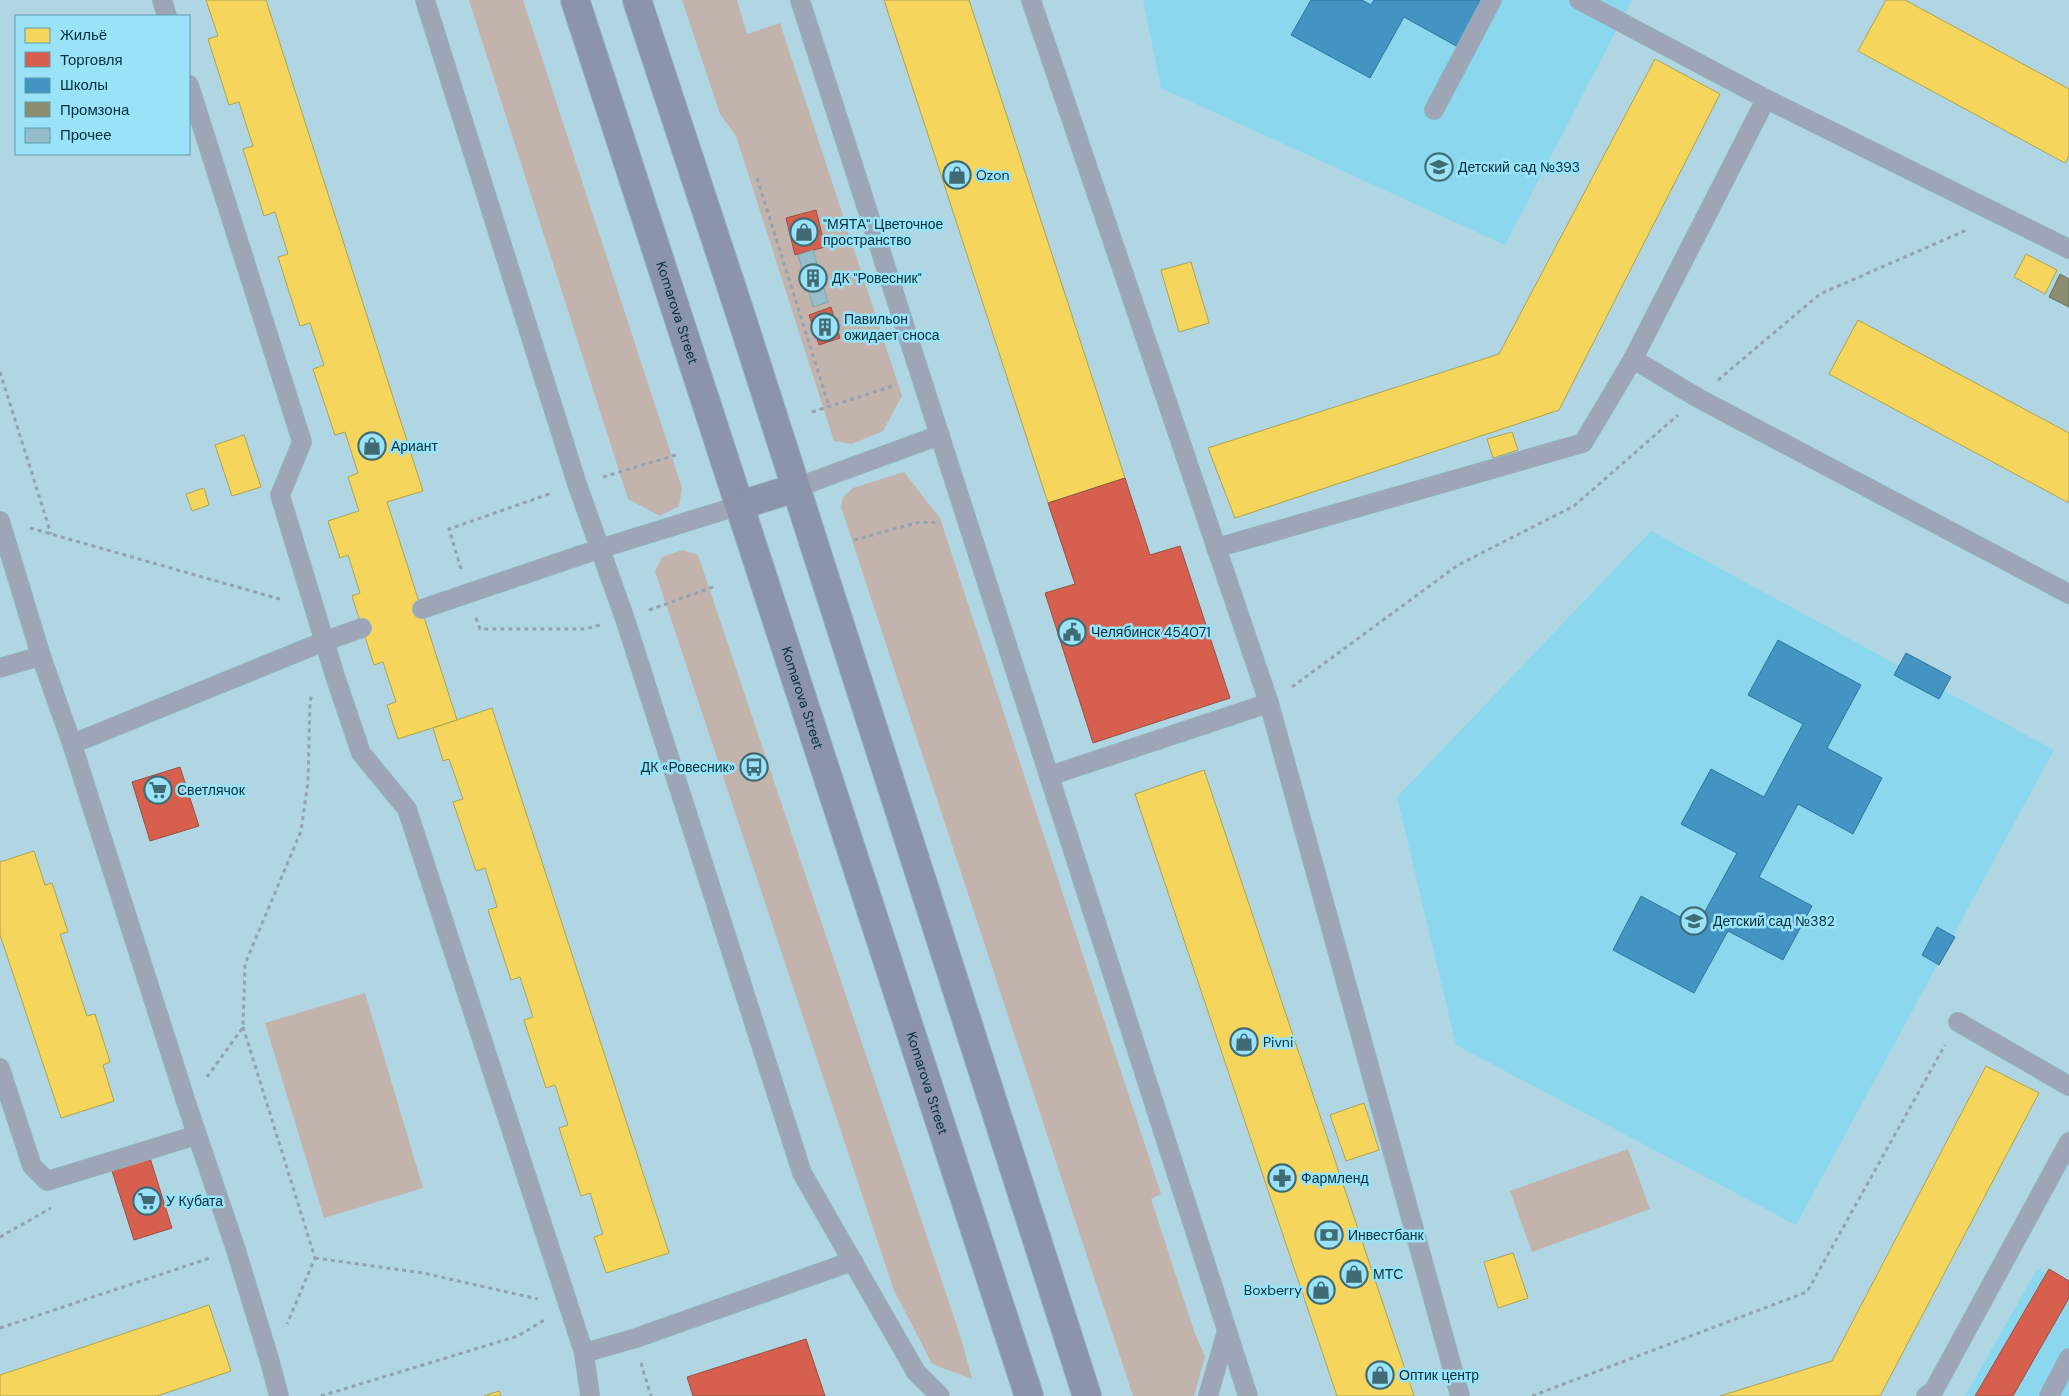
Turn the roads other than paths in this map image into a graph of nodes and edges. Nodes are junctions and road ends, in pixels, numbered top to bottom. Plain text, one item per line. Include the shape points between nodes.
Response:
1 (162, 0) edge
2 (425, 0) edge
3 (575, 0) edge
4 (637, 0) edge
5 (800, 0) edge
6 (1032, 0) edge
7 (1492, 0) edge
8 (1579, 0) edge
9 (167, 15) edge
10 (190, 88) edge
11 (1766, 99) junction
12 (1434, 110) dead end
13 (2069, 250) edge
14 (1633, 360) junction
15 (940, 435) junction
16 (795, 488) junction
17 (741, 505) junction
18 (0, 521) edge
19 (598, 548) junction
20 (1216, 548) junction
21 (2069, 594) edge
22 (422, 609) dead end
23 (362, 628) dead end
24 (326, 648) junction
25 (41, 656) junction
26 (0, 668) edge
27 (1269, 704) junction
28 (72, 744) junction
29 (1048, 776) junction
30 (1958, 1022) road end
31 (0, 1068) edge
32 (2069, 1086) edge
33 (197, 1135) junction
34 (2069, 1142) edge
35 (853, 1261) junction
36 (1227, 1332) junction
37 (584, 1353) junction
38 (2069, 1358) edge
39 (279, 1396) edge
40 (590, 1396) edge
41 (940, 1396) edge
42 (1029, 1396) edge
43 (1087, 1396) edge
44 (1208, 1396) edge
45 (1248, 1396) edge
46 (1460, 1396) edge
47 (1926, 1396) edge
48 (2049, 1396) edge

1 - 9 lane
2 - 19 lane
3 - 17 main road, Komarova Street
4 - 16 main road
5 - 15 lane
6 - 20 lane
7 - 12 lane
8 - 11 lane
10 - 24 lane via 302,442 280,495
11 - 13 lane
11 - 14 lane
14 - 20 lane via 1583,443
14 - 21 lane via 1698,398
15 - 16 lane
15 - 29 lane
16 - 17 main road
16 - 43 main road
17 - 19 lane
17 - 42 main road, Komarova Street
18 - 25 lane
19 - 22 lane
19 - 35 lane via 625,619 802,1173
20 - 27 lane
23 - 24 lane
24 - 28 lane
24 - 37 lane via 362,753 407,809
25 - 26 lane
25 - 28 lane
27 - 29 lane
27 - 46 lane
28 - 33 lane
29 - 36 lane
30 - 32 lane
31 - 33 lane via 32,1166 47,1181
33 - 39 lane via 236,1250
34 - 47 lane via 1934,1390
35 - 37 lane via 636,1338
35 - 41 lane via 916,1372
36 - 44 lane
36 - 45 lane
37 - 40 lane
38 - 48 lane

